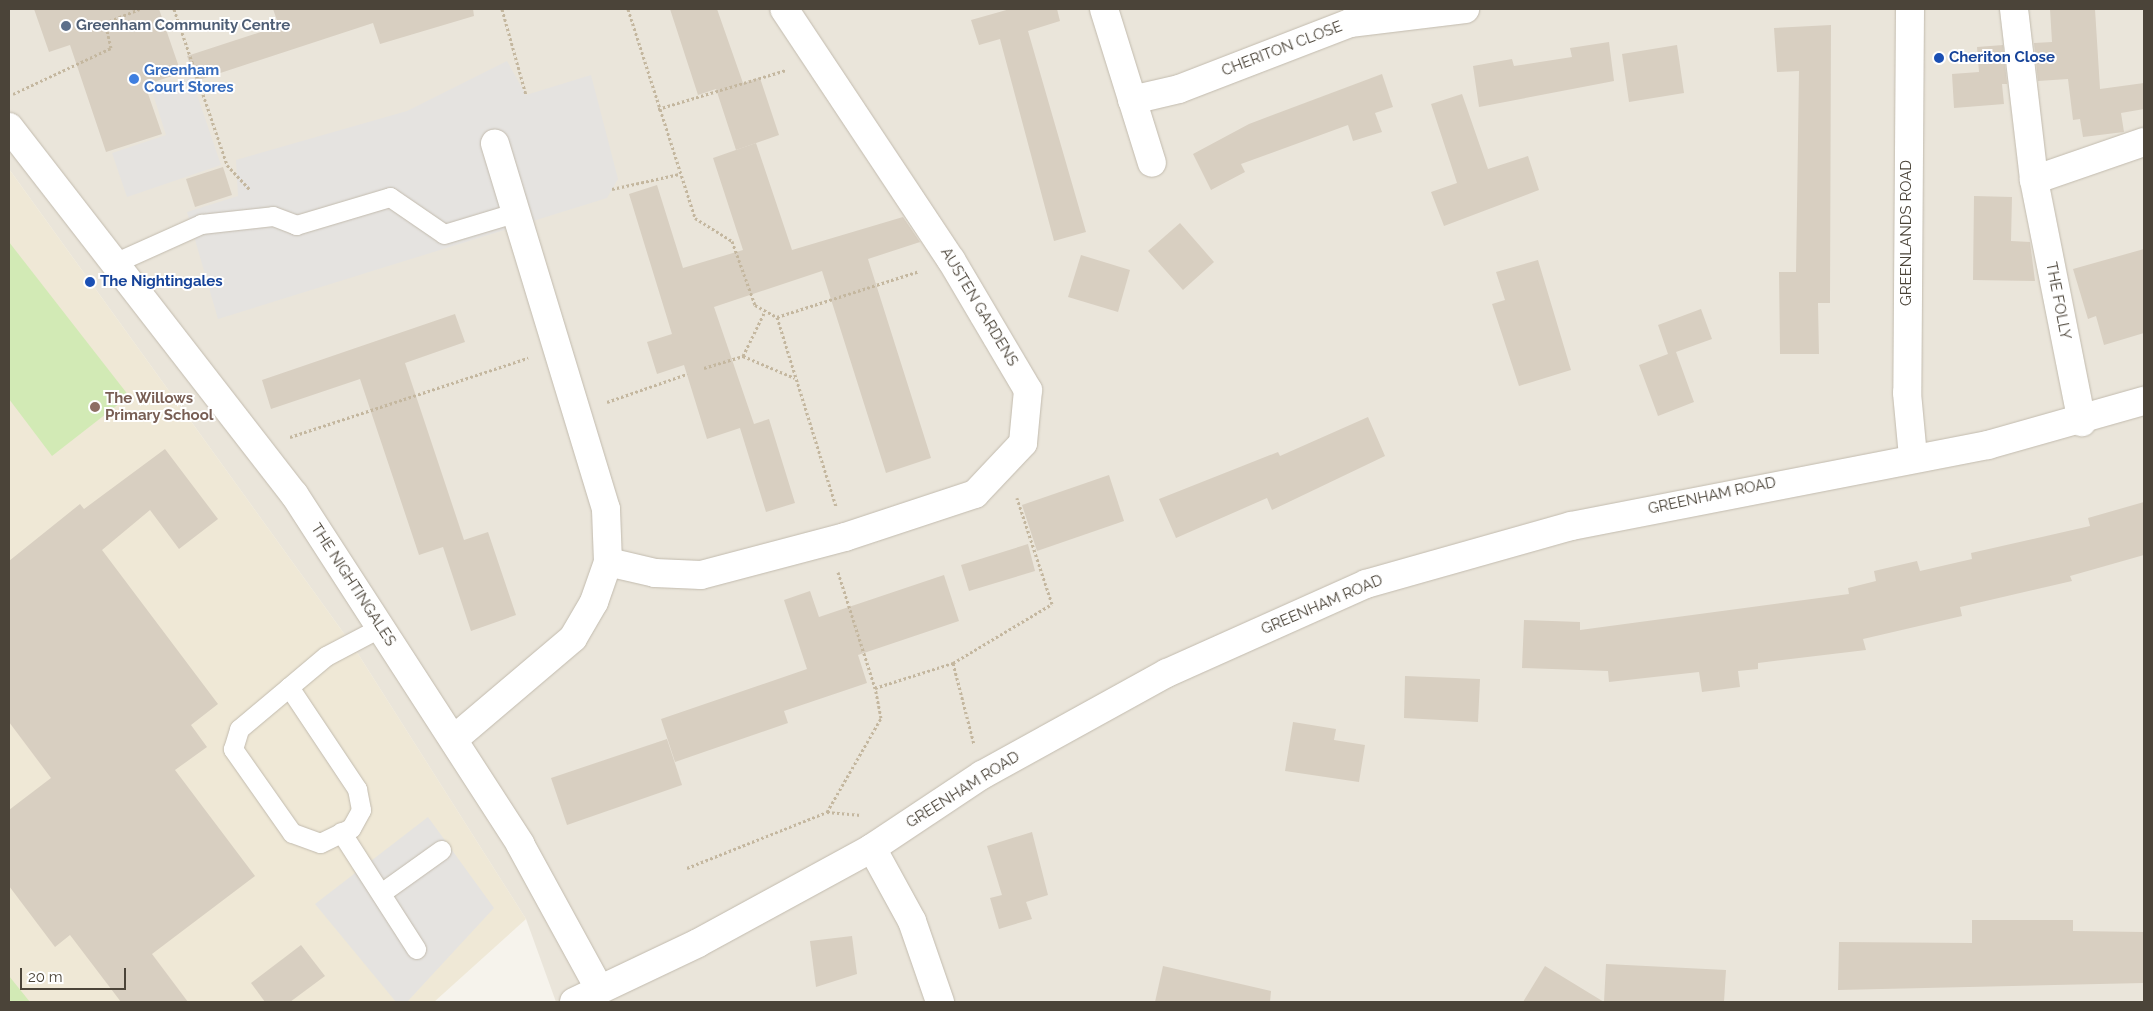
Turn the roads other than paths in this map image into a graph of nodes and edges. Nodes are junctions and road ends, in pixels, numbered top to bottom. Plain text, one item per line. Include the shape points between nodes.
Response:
1 (784, 9) edge
2 (1104, 9) edge
3 (1465, 9) edge
4 (1910, 9) edge
5 (2014, 9) edge
6 (1132, 100) junction
7 (9, 126) edge
8 (2144, 142) edge
9 (495, 144) dead end
10 (1152, 163) dead end
11 (2034, 180) junction
12 (517, 212) junction
13 (112, 264) junction
14 (2144, 402) edge
15 (2082, 422) junction
16 (1913, 458) junction
17 (608, 562) junction
18 (381, 627) junction
19 (289, 687) junction
20 (454, 739) junction
21 (341, 832) junction
22 (872, 848) junction
23 (441, 850) dead end
24 (381, 893) junction
25 (416, 949) dead end
26 (600, 990) junction
27 (574, 1002) edge
28 (940, 1002) edge

1 - 17 street, AUSTEN GARDENS via 814,59 951,260 1028,390 1023,443 1006,465 975,494 837,539 701,576 655,573
2 - 6 street
3 - 6 street, CHERITON CLOSE via 1350,23 1179,89
4 - 16 street, GREENLANDS ROAD via 1907,384
5 - 11 street, THE FOLLY
6 - 10 street
7 - 13 street, THE NIGHTINGALES
8 - 11 street
9 - 12 street
11 - 15 street, THE FOLLY
12 - 13 lane via 444,234 390,197 296,225 273,216 201,224
12 - 17 street via 606,509
13 - 18 street, THE NIGHTINGALES via 259,448
14 - 15 street, GREENHAM ROAD
15 - 16 street, GREENHAM ROAD
16 - 22 street, GREENHAM ROAD via 1571,526 1366,584 1167,673 982,775
17 - 20 street via 594,602 572,638
18 - 19 lane via 326,656
18 - 20 street, THE NIGHTINGALES
19 - 21 lane via 357,789 361,810 351,828
19 - 21 lane via 239,729 233,749 292,833 320,843
20 - 26 street, THE NIGHTINGALES via 560,911
21 - 24 lane
22 - 26 street, GREENHAM ROAD via 698,943
22 - 28 street via 912,921
23 - 24 lane
24 - 25 lane
26 - 27 street, GREENHAM ROAD

